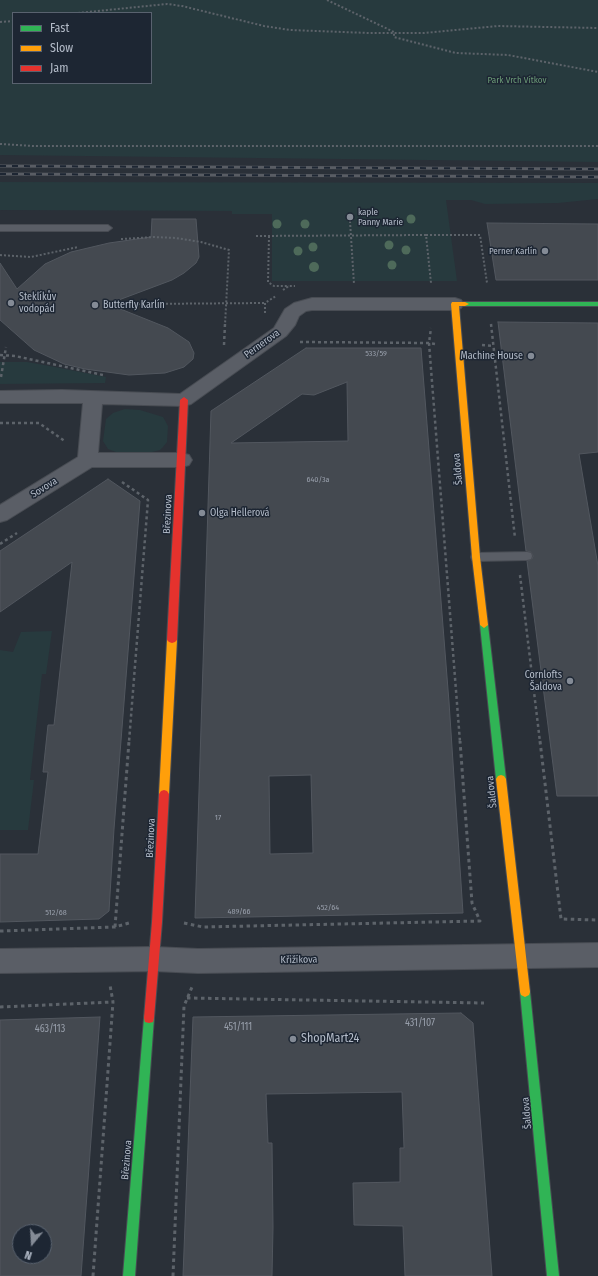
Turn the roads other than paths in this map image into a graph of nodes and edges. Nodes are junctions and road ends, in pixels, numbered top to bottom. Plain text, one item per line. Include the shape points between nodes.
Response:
1 (0, 228) edge
2 (108, 228) dead end
3 (455, 304) junction
4 (598, 304) edge
5 (0, 397) edge
6 (93, 397) junction
7 (184, 400) junction
8 (88, 460) junction
9 (182, 460) junction
10 (0, 515) edge
11 (522, 556) road end
12 (476, 557) junction
13 (598, 955) edge
14 (521, 956) junction
15 (154, 959) junction
16 (0, 961) edge
17 (128, 1276) edge
18 (553, 1276) edge

1 - 2 lane
3 - 4 street, Pernerova
3 - 7 street, Pernerova via 312,304 300,307 291,313 280,332
3 - 12 street, Šaldova
5 - 6 street
6 - 7 street
6 - 8 street
7 - 9 street, Březinova
8 - 9 street
8 - 10 street, Sovova
9 - 15 street, Březinova
11 - 12 lane
12 - 14 street, Šaldova
13 - 14 street, Křižíkova
14 - 15 street, Křižíkova via 198,961
14 - 18 street, Šaldova
15 - 16 street, Křižíkova
15 - 17 street, Březinova

